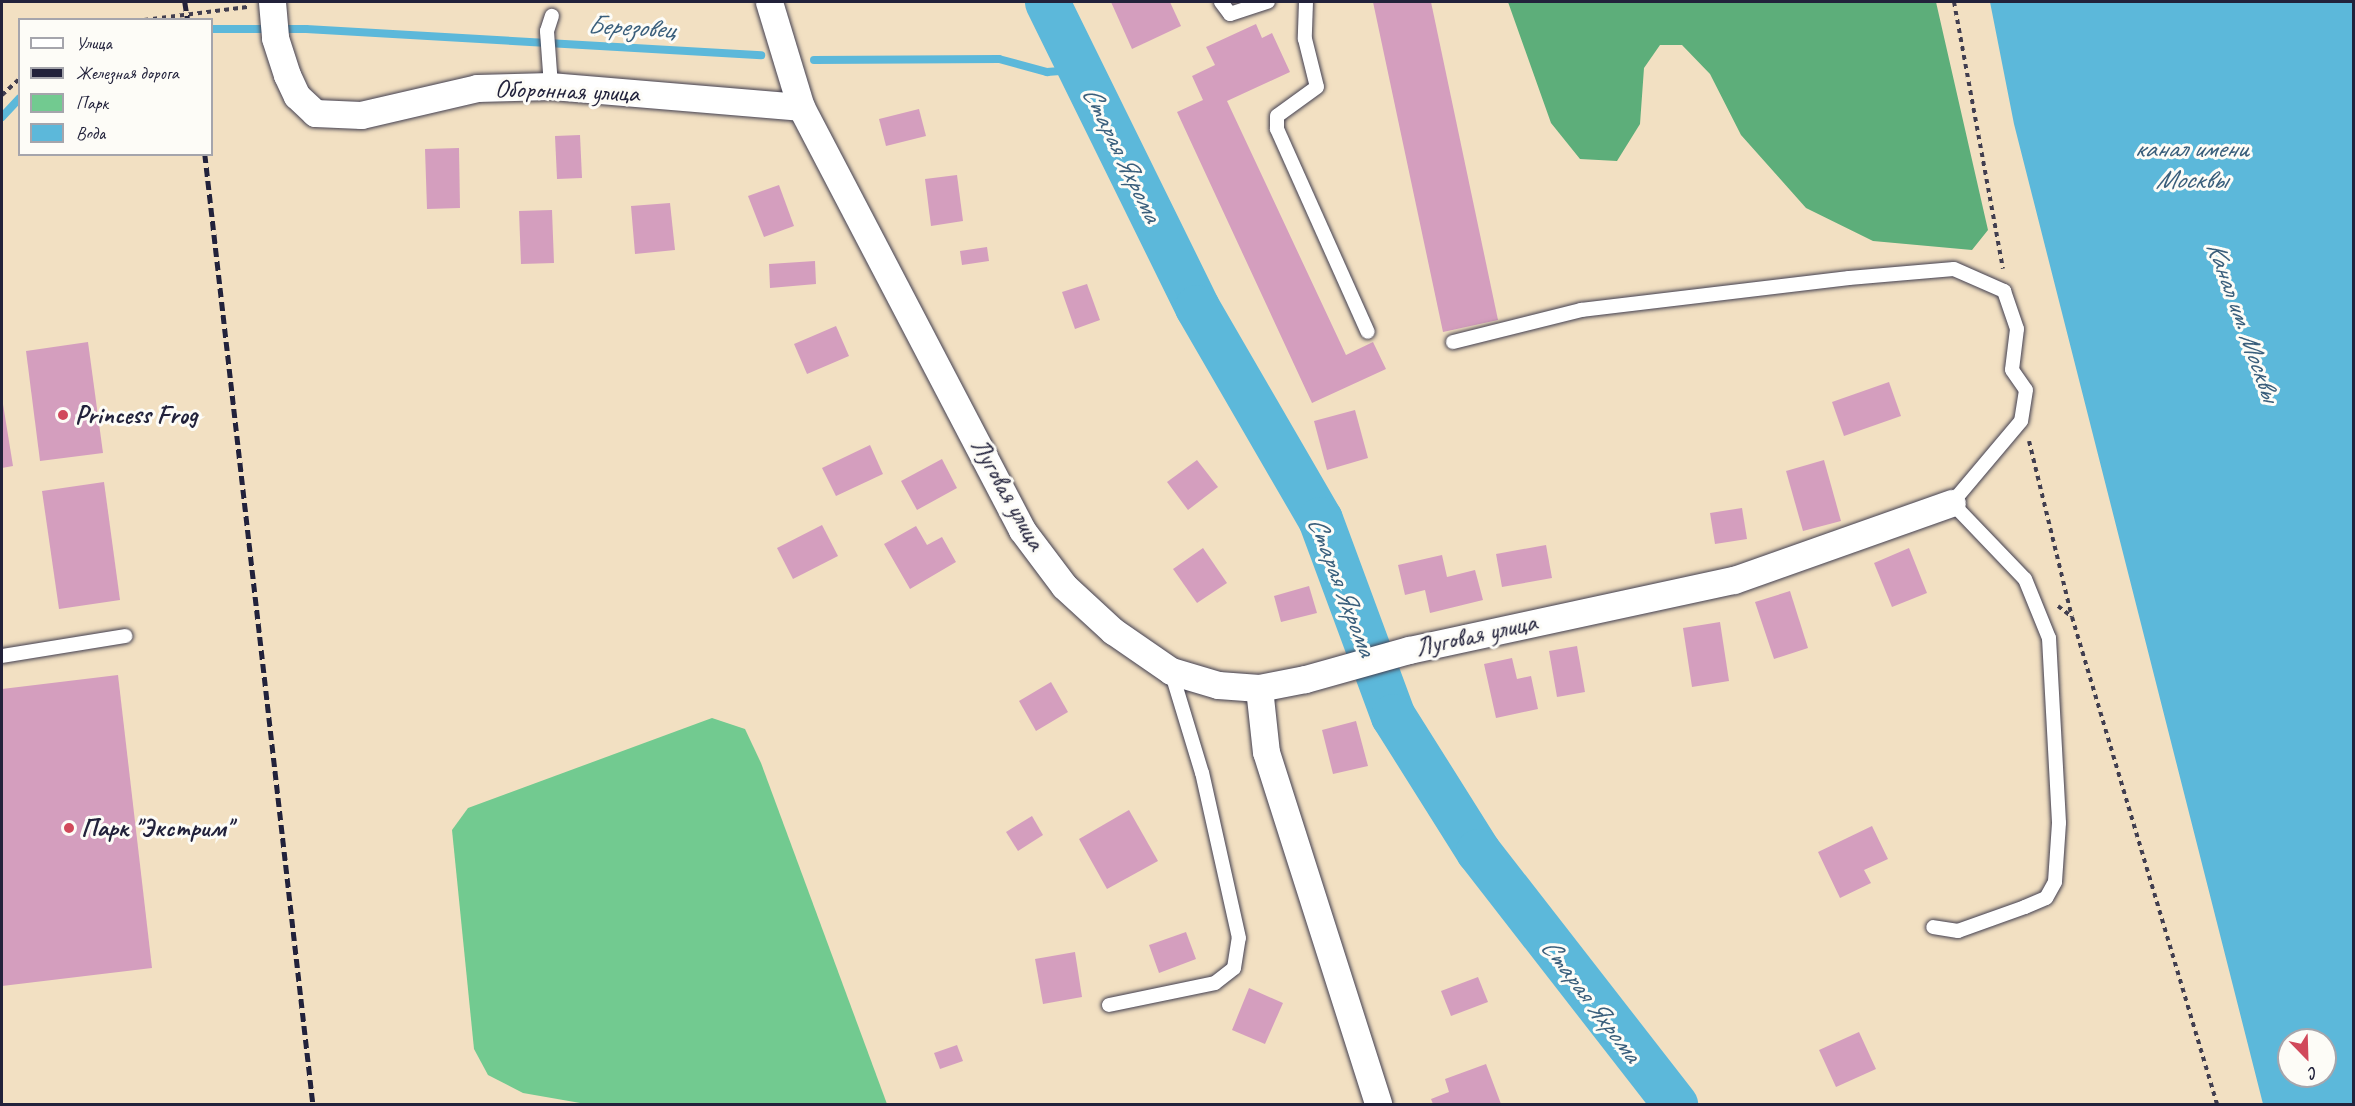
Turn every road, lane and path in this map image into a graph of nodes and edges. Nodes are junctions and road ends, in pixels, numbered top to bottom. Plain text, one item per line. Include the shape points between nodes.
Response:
1 (769, 2) edge
2 (1221, 2) edge
3 (1268, 2) edge
4 (1306, 2) edge
5 (1954, 2) edge
6 (552, 16) dead end
7 (157, 18) edge
8 (272, 18) edge
9 (18, 80) edge
10 (551, 86) junction
11 (2, 95) edge
12 (801, 107) junction
13 (2004, 291) junction
14 (1368, 332) dead end
15 (1453, 342) dead end
16 (2022, 413) junction
17 (1952, 503) junction
18 (125, 636) dead end
19 (2, 656) edge
20 (1171, 671) junction
21 (1259, 687) junction
22 (1933, 927) dead end
23 (1109, 1005) dead end
24 (1378, 1104) edge
25 (2217, 1104) edge

1 - 12 street, Луговая улица
2 - 3 lane via 1230,14
4 - 14 lane via 1305,39 1317,87 1277,116 1277,129
5 - 13 path
6 - 10 lane via 548,31
7 - 8 path via 239,5
8 - 10 street, Оборонная улица via 297,96 315,113 361,115 477,88
9 - 11 path
10 - 12 street, Оборонная улица
12 - 20 street, Луговая улица via 1022,530 1064,586 1113,632
13 - 15 lane via 1954,269 1849,278 1581,310
13 - 16 lane via 2017,329 2012,370 2026,390
16 - 17 lane via 1993,460
16 - 25 path via 2072,617
17 - 21 street, Луговая улица via 1734,580 1409,650 1305,679
17 - 22 lane via 2025,579 2039,606 2049,638 2059,823 2055,882 2046,898 1958,931
18 - 19 lane
20 - 21 street, Луговая улица via 1218,685
20 - 23 lane via 1202,773 1237,948 1233,968 1215,983
21 - 24 street via 1266,752

